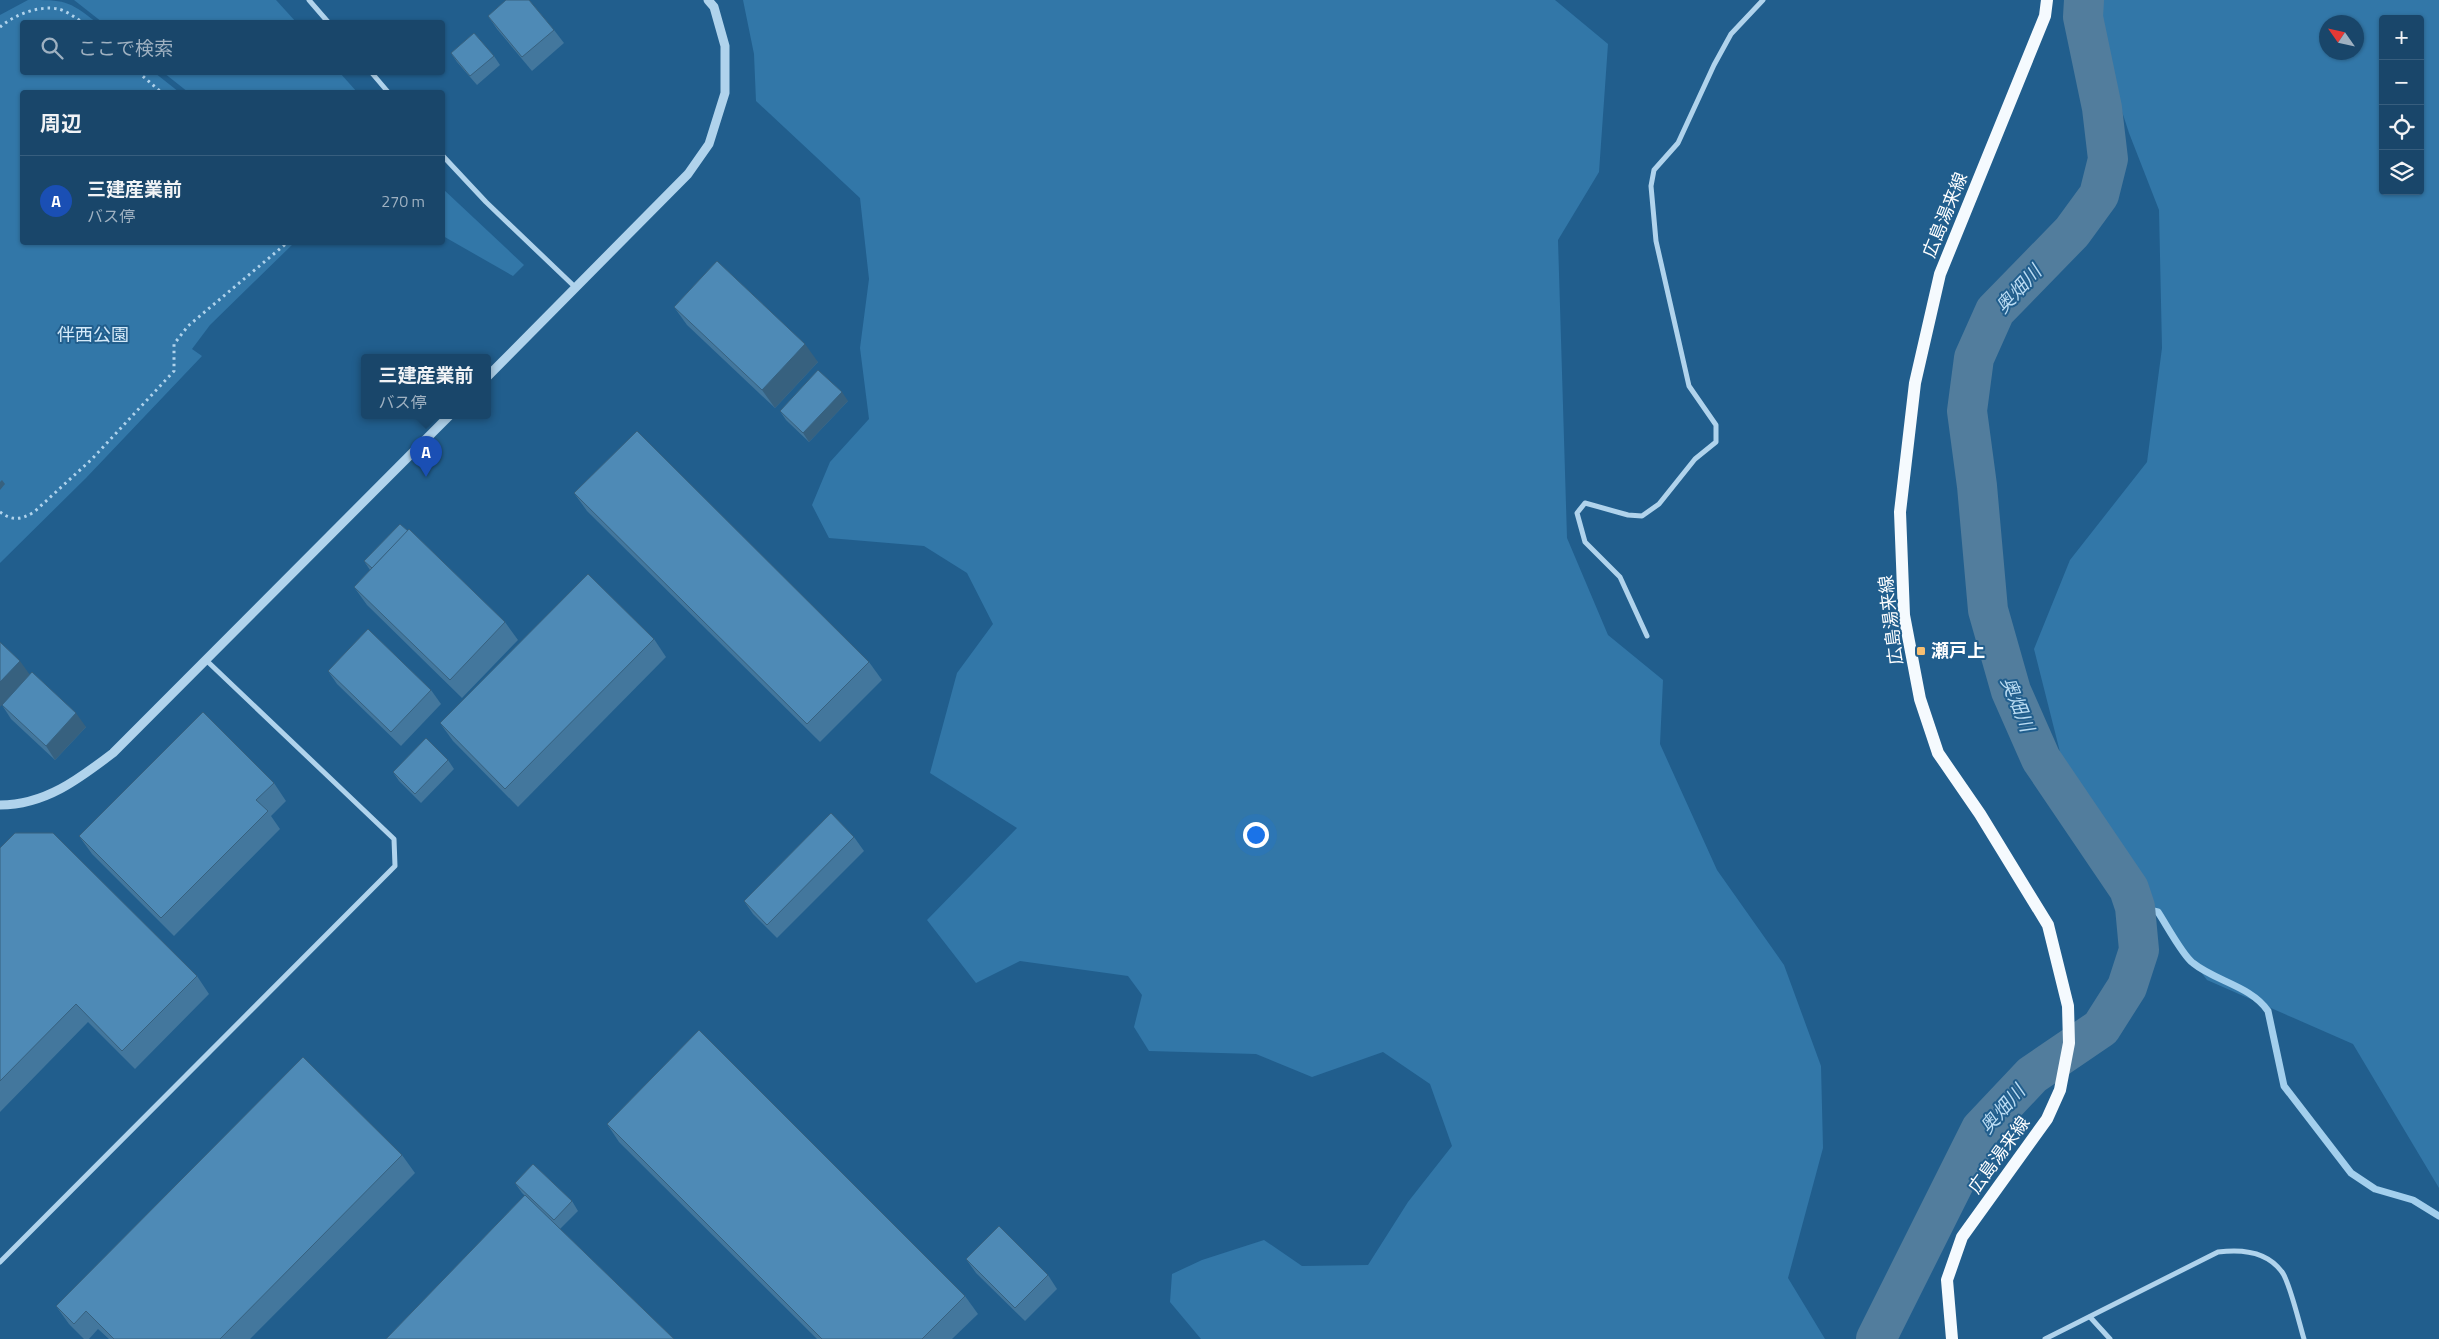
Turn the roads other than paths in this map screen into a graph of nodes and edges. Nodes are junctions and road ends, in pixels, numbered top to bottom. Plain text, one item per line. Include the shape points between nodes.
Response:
1 (309, 0) edge
2 (708, 0) edge
3 (1763, 0) edge
4 (2047, 0) edge
5 (326, 20) edge
6 (374, 75) edge
7 (386, 90) edge
8 (445, 158) edge
9 (576, 288) junction
10 (491, 373) edge
11 (446, 419) edge
12 (1647, 636) dead end
13 (207, 661) junction
14 (0, 804) edge
15 (0, 1262) edge
16 (2090, 1317) junction
17 (1952, 1339) edge
18 (2045, 1339) edge
19 (2110, 1339) edge
20 (2304, 1339) edge

1 - 5 street
2 - 9 street via 714,8 726,46 725,93 709,144 688,174
3 - 12 street via 1731,34 1678,143 1654,170 1651,186 1656,241 1689,386 1716,425 1716,442 1695,460 1659,504 1642,516 1585,504 1577,513 1585,542 1620,578
4 - 17 main road, 広島湯来線 via 2045,16 1940,274 1915,383 1900,512 1904,615 1920,699 1938,753 1980,814 2048,925 2068,1006 2069,1043 2063,1077 2047,1119 1962,1237 1947,1280
6 - 7 street
8 - 9 street
9 - 10 street
11 - 13 street
13 - 14 street via 113,753 78,780 44,797
13 - 15 street via 394,839 396,866
16 - 18 street
16 - 19 street
16 - 20 street via 2218,1252 2241,1249 2263,1256 2283,1272

